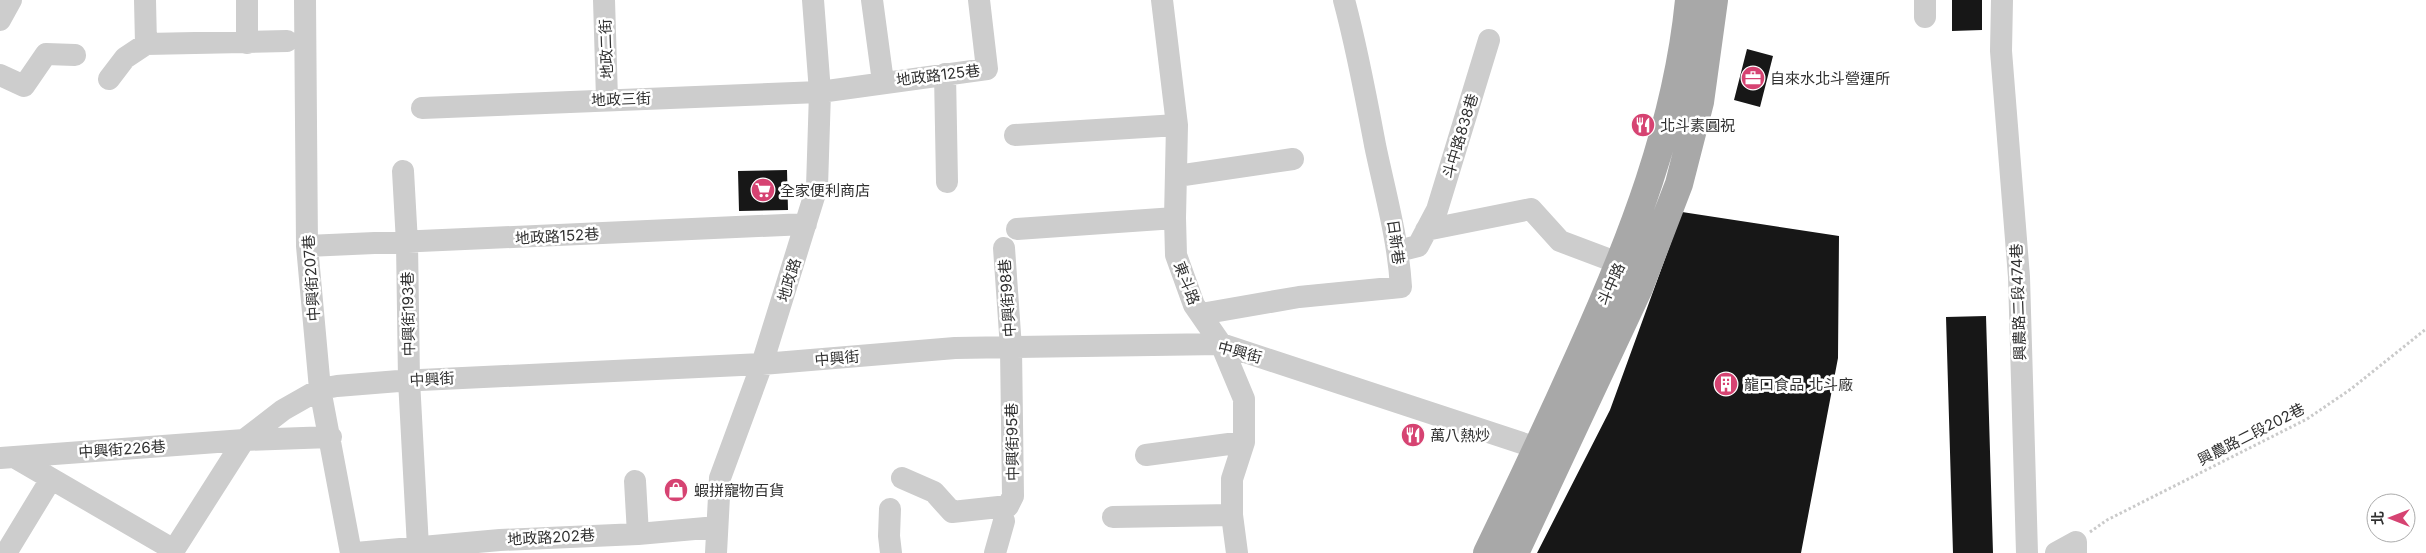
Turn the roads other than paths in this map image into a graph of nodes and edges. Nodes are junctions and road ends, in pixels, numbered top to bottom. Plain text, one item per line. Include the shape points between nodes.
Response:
1 (11, 0) edge
2 (145, 0) edge
3 (247, 0) edge
4 (304, 0) edge
5 (604, 0) edge
6 (814, 0) edge
7 (872, 0) edge
8 (979, 0) edge
9 (1162, 0) edge
10 (1344, 0) edge
11 (1689, 0) edge
12 (1714, 0) edge
13 (2002, 0) edge
14 (0, 20) edge
15 (1489, 40) dead end
16 (287, 42) dead end
17 (247, 43) junction
18 (146, 44) junction
19 (74, 55) dead end
20 (945, 74) junction
21 (0, 75) edge
22 (108, 79) dead end
23 (883, 82) junction
24 (820, 92) junction
25 (607, 99) junction
26 (422, 108) dead end
27 (1177, 125) junction
28 (1015, 135) dead end
29 (1293, 159) dead end
30 (403, 171) dead end
31 (1177, 176) junction
32 (947, 182) dead end
33 (1175, 218) junction
34 (806, 224) junction
35 (1017, 229) dead end
36 (1426, 230) junction
37 (407, 243) junction
38 (307, 246) junction
39 (1004, 248) dead end
40 (1398, 251) junction
41 (1621, 264) junction
42 (1201, 314) junction
43 (1221, 344) junction
44 (1011, 348) junction
45 (762, 364) junction
46 (409, 380) junction
47 (320, 389) junction
48 (331, 437) junction
49 (244, 440) junction
50 (1244, 442) junction
51 (1550, 452) junction
52 (1146, 456) dead end
53 (7, 457) edge
54 (902, 478) dead end
55 (52, 479) junction
56 (635, 481) dead end
57 (890, 509) dead end
58 (1232, 515) junction
59 (1113, 517) dead end
60 (1004, 521) dead end
61 (717, 527) junction
62 (638, 534) junction
63 (502, 546) edge
64 (418, 547) junction
65 (2076, 548) edge
66 (173, 551) edge
67 (6, 553) edge
68 (351, 553) edge
69 (356, 553) edge
70 (716, 553) edge
71 (891, 553) edge
72 (995, 553) edge
73 (1237, 553) edge
74 (1487, 553) edge
75 (1515, 553) edge
76 (2027, 553) edge
77 (2056, 553) edge

1 - 14 street
2 - 18 street
3 - 17 street
4 - 38 street, 中興街207巷
5 - 25 street, 地政二街
6 - 24 street, 地政路
7 - 23 street
8 - 20 street, 地政路125巷 via 987,69
9 - 27 street, 東斗路
10 - 40 street, 日新巷 via 1360,61
11 - 41 main road, 斗中路 via 1685,43 1672,104
12 - 51 main road, 斗中路 via 1700,102 1679,184 1639,288
13 - 76 street, 興農路二段474巷 via 2001,51 2019,277
15 - 36 street, 斗中路838巷 via 1437,210
16 - 17 street
17 - 18 street
18 - 22 street via 125,58
19 - 21 street via 46,54 24,86
20 - 23 street, 地政路125巷
20 - 32 street
23 - 24 street, 地政路125巷
24 - 25 street, 地政三街
24 - 34 street, 地政路 via 817,186
25 - 26 street, 地政三街
27 - 28 street
27 - 31 street, 東斗路
29 - 31 street
30 - 37 street, 中興街193巷
31 - 33 street, 東斗路
33 - 35 street
33 - 42 street, 東斗路 via 1176,255 1194,305
34 - 37 street, 地政路152巷
34 - 45 street, 地政路
36 - 40 street, 斗中路838巷 via 1418,246
36 - 41 street via 1532,209 1560,241
37 - 38 street, 地政路152巷
37 - 46 street, 中興街193巷
38 - 47 street, 中興街207巷
39 - 44 street, 中興街98巷
40 - 42 street, 日新巷 via 1401,287 1299,297
41 - 51 main road, 斗中路
42 - 43 street, 東斗路
43 - 44 street, 中興街
43 - 50 street, 東斗路 via 1244,399
43 - 51 street, 中興街
44 - 45 street, 中興街 via 955,348
44 - 54 street, 中興街95巷 via 1014,496 1008,506 952,512 934,492
45 - 46 street, 中興街
45 - 61 street, 地政路 via 720,478
46 - 47 street, 中興街
46 - 64 street, 中興街193巷
47 - 48 street, 中興街207巷
47 - 49 street, 中興街 via 283,410
48 - 49 street, 中興街226巷
48 - 68 street, 中興街207巷
49 - 53 street, 中興街226巷
49 - 66 street, 中興街
50 - 52 street
50 - 58 street, 東斗路 via 1232,479
51 - 74 main road, 斗中路
51 - 75 main road, 斗中路
53 - 55 street
55 - 66 street
55 - 67 street
56 - 62 street
57 - 71 street
58 - 59 street
58 - 73 street, 東斗路
60 - 72 street
61 - 62 street, 地政路202巷
61 - 70 street, 地政路
62 - 63 street, 地政路202巷
63 - 64 street, 地政路202巷
64 - 69 street, 地政路202巷
65 - 77 street

